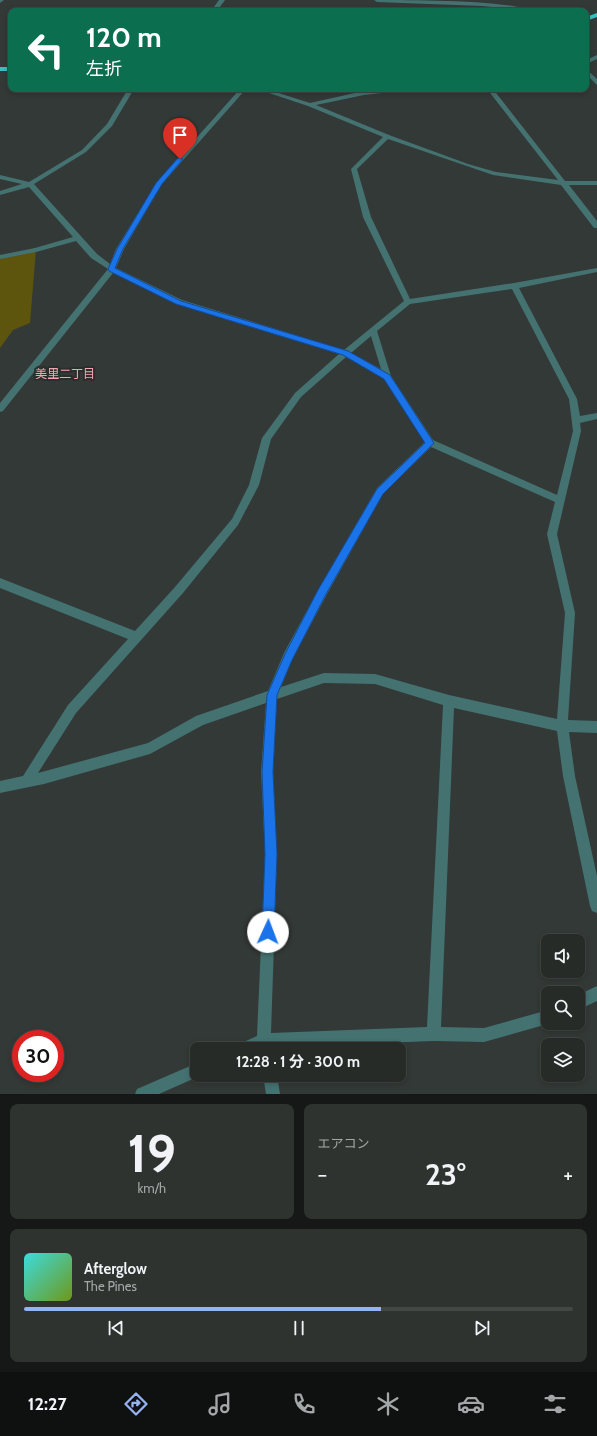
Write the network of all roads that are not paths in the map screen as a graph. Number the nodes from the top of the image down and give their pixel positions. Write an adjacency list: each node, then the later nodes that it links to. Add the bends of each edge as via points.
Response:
1 (377, 0): 2 (street)
2 (439, 1): 3 (street)
3 (512, 8)
4 (589, 74): 5 (street)
5 (597, 83)
6 (129, 92): 16 (street, via 110,125 84,152)
7 (240, 92): 21 (street, via 159,183 120,249)
8 (269, 92): 11 (street)
9 (373, 92): 11 (street)
10 (492, 92): 14 (street)
11 (310, 105): 12 (street)
12 (386, 136): 14 (street, via 496,174); 24 (street, via 354,169 367,217)
13 (0, 177): 16 (street)
14 (564, 182): 15 (street); 18 (street)
15 (597, 183)
16 (30, 184): 17 (street); 19 (street)
17 (0, 193)
18 (597, 226)
19 (78, 238): 20 (street, via 36,250); 21 (street, via 94,256)
20 (0, 256)
21 (112, 269): 26 (street, via 179,302); 28 (street)
22 (597, 270): 23 (street)
23 (514, 286): 24 (street); 30 (street, via 573,399)
24 (408, 302): 25 (street)
25 (373, 330): 26 (street); 27 (street)
26 (345, 353): 27 (street); 34 (street, via 298,395 268,438 254,485 235,522)
27 (387, 377): 31 (street)
28 (0, 409)
29 (597, 416): 30 (street)
30 (576, 420): 32 (street, via 577,431)
31 (430, 443): 32 (street); 35 (street, via 380,491 318,600 288,657)
32 (559, 500): 37 (street, via 552,534 570,613)
33 (0, 583): 34 (street)
34 (137, 638): 39 (street, via 72,709)
35 (272, 695): 36 (street, via 324,678 375,679); 39 (street, via 200,720 150,748); 46 (street, via 268,772 271,854)
36 (449, 700): 37 (street); 45 (street)
37 (562, 726): 38 (street); 41 (street, via 569,776)
38 (597, 727)
39 (26, 782): 40 (street)
40 (0, 787)
41 (597, 906)
42 (597, 993): 43 (street)
43 (585, 999)
44 (541, 1019): 45 (street, via 484,1035)
45 (434, 1034): 47 (street)
46 (265, 1042)
47 (311, 1042)
48 (190, 1073): 50 (street)
49 (271, 1082): 51 (street)
50 (142, 1094)
51 (273, 1094)

